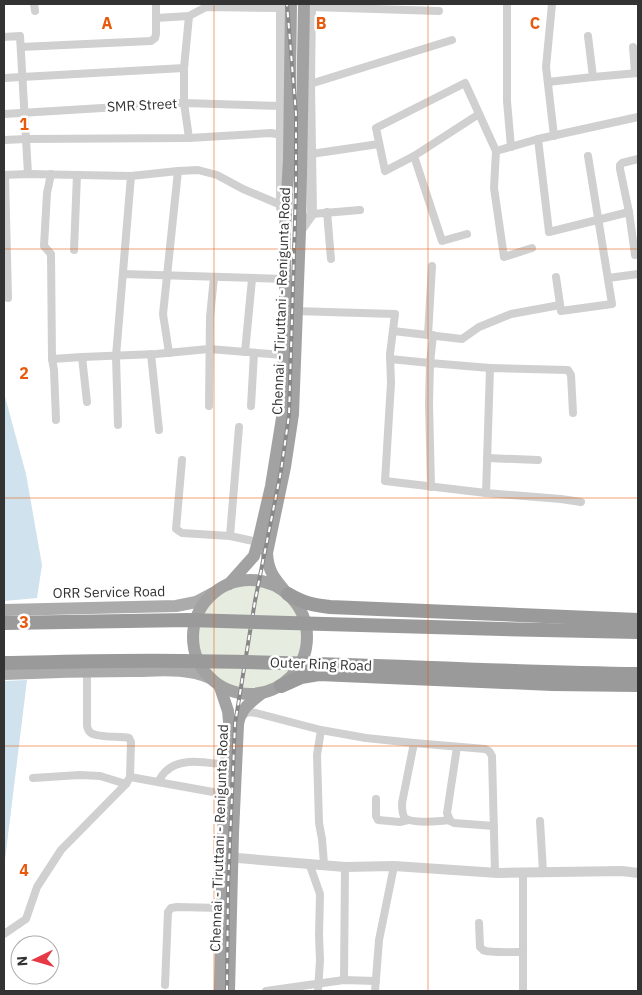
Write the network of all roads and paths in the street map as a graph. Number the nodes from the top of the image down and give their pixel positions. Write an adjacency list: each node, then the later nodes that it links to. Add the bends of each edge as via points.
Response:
1 (156, 4): 8 (street)
2 (507, 4): 34 (street)
3 (552, 4): 19 (street, via 546,67)
4 (286, 6): 7 (street, via 206,7); 22 (street); 52 (highway, Chennai - Tiruttani - Renigunta Road, via 289,159)
5 (307, 7): 6 (street); 20 (street); 53 (highway, Chennai - Tiruttani - Renigunta Road)
6 (439, 11)
7 (189, 16): 8 (street); 14 (street)
8 (156, 18): 12 (street, via 156,34 151,40)
9 (588, 36): 17 (street)
10 (4, 37): 12 (street, via 20,36)
11 (452, 40): 20 (street)
12 (21, 47): 16 (street)
13 (634, 47): 15 (street)
14 (184, 68): 16 (street); 21 (street)
15 (637, 73): 17 (street)
16 (22, 77): 18 (street); 24 (street)
17 (593, 77): 19 (street)
18 (4, 78)
19 (548, 82): 28 (street)
20 (310, 84): 36 (street)
21 (184, 103): 22 (street, SMR Street); 24 (street, SMR Street); 29 (street)
22 (281, 106): 27 (street)
23 (4, 114): 24 (street, SMR Street)
24 (24, 114): 30 (street)
25 (479, 114): 33 (street, via 465,83 376,128); 35 (street); 37 (street)
26 (638, 117): 28 (street)
27 (281, 135): 29 (street); 46 (street)
28 (554, 136): 31 (street)
29 (190, 138): 30 (street)
30 (26, 139): 32 (street); 41 (street)
31 (538, 139): 34 (street); 51 (street, via 549,232)
32 (4, 140)
33 (379, 144): 36 (street); 37 (street, via 385,170)
34 (511, 147): 35 (street)
35 (496, 151): 55 (street, via 494,188 504,257)
36 (310, 154): 50 (street)
37 (414, 156): 54 (street, via 442,241)
38 (588, 156): 51 (street)
39 (638, 159): 49 (street, via 620,165)
40 (178, 171): 45 (street); 46 (street, via 198,170 217,175); 62 (street)
41 (28, 174): 42 (street); 43 (street)
42 (51, 174): 44 (street); 81 (street, via 44,246 51,254)
43 (4, 175): 68 (street)
44 (77, 175): 45 (street); 56 (street)
45 (131, 176): 60 (street)
46 (281, 205): 52 (street)
47 (360, 210): 48 (street)
48 (326, 212): 50 (street); 58 (street)
49 (628, 212): 51 (street); 57 (street)
50 (312, 214): 53 (street)
51 (599, 220): 67 (street)
52 (285, 231): 66 (highway, Chennai - Tiruttani - Renigunta Road)
53 (300, 231): 70 (highway, Chennai - Tiruttani - Renigunta Road)
54 (467, 234)
55 (532, 248)
56 (74, 250)
57 (636, 255)
58 (331, 259)
59 (432, 266): 72 (street)
60 (123, 274): 62 (street); 78 (street)
61 (638, 274): 67 (street)
62 (166, 276): 63 (street); 75 (street, via 163,314)
63 (214, 277): 65 (street); 73 (street)
64 (556, 277): 69 (street)
65 (252, 278): 66 (street); 74 (street)
66 (284, 278): 70 (highway, Chennai - Tiruttani - Renigunta Road)
67 (608, 278): 69 (street, via 612,304 560,311)
68 (8, 298)
69 (560, 305): 72 (street, via 511,314 479,327 462,339)
70 (291, 311): 71 (street, via 395,314); 77 (highway, Chennai - Tiruttani - Renigunta Road); 101 (highway, Chennai - Tiruttani - Renigunta Road, via 292,414 267,553 272,576)
71 (393, 331): 72 (street); 80 (street)
72 (431, 335): 82 (street)
73 (209, 349): 74 (street); 75 (street); 85 (street)
74 (250, 352): 77 (street); 86 (street)
75 (169, 353): 76 (street)
76 (151, 354): 78 (street); 91 (street)
77 (283, 355): 99 (highway, Chennai - Tiruttani - Renigunta Road, via 282,418)
78 (116, 356): 79 (street); 89 (street)
79 (82, 357): 81 (street); 84 (street)
80 (390, 359): 82 (street); 95 (street, via 385,481)
81 (52, 360): 88 (street)
82 (430, 363): 83 (street); 95 (street)
83 (490, 368): 87 (street, via 568,370); 92 (street)
84 (87, 402)
85 (209, 406)
86 (251, 406)
87 (573, 413)
88 (56, 420)
89 (118, 425)
90 (239, 427): 98 (street)
91 (159, 430)
92 (487, 458): 94 (street); 96 (street)
93 (182, 460): 98 (street, via 176,529 182,533)
94 (538, 460)
95 (432, 487): 96 (street)
96 (486, 493): 97 (street)
97 (581, 502)
98 (230, 536): 99 (street)
99 (258, 542): 100 (highway, Chennai - Tiruttani - Renigunta Road, via 254,556)
100 (229, 584): 101 (highway, Chennai - Tiruttani - Renigunta Road, via 264,581); 102 (highway, Chennai - Tiruttani - Renigunta Road)
101 (286, 592): 104 (highway, via 300,601 330,607); 113 (highway, Chennai - Tiruttani - Renigunta Road, via 303,615 308,644 297,672)
102 (213, 593): 103 (main road, ORR Service Road, via 188,604 155,607); 111 (highway, Chennai - Tiruttani - Renigunta Road, via 202,607 193,633 194,651 201,668)
103 (4, 610)
104 (638, 620)
105 (4, 623): 106 (highway, bridge, via 188,620)
106 (638, 632)
107 (4, 663): 110 (highway, Outer Ring Road, bridge, via 181,661)
108 (87, 670): 109 (main road); 111 (main road, via 167,676 190,672); 121 (street, via 88,730 97,736 129,738)
109 (4, 674)
110 (638, 674)
111 (215, 682): 114 (highway, Chennai - Tiruttani - Renigunta Road, via 240,694); 119 (highway, Chennai - Tiruttani - Renigunta Road, via 228,711)
112 (638, 685): 113 (highway, via 319,674 301,677)
113 (281, 686): 114 (highway, Chennai - Tiruttani - Renigunta Road)
114 (261, 694): 115 (highway, Chennai - Tiruttani - Renigunta Road, via 245,706)
115 (238, 719): 116 (street, via 249,712); 129 (highway, Chennai - Tiruttani - Renigunta Road)
116 (321, 730): 117 (street); 131 (street, via 317,755)
117 (414, 743): 118 (street); 125 (street, via 402,803 404,818)
118 (457, 747): 126 (street, via 448,813); 128 (street, via 485,749 492,756)
119 (226, 765): 122 (street, via 196,762 175,765); 123 (highway, Chennai - Tiruttani - Renigunta Road)
120 (33, 778): 121 (street, via 100,776)
121 (128, 781): 122 (street); 140 (street, via 61,850 37,887 26,919)
122 (158, 782): 123 (street)
123 (224, 794): 129 (highway, Chennai - Tiruttani - Renigunta Road)
124 (376, 800): 125 (street, via 378,820)
125 (408, 820): 126 (street)
126 (450, 820): 128 (street)
127 (540, 821): 136 (street)
128 (494, 826): 134 (street)
129 (228, 856): 130 (street); 138 (highway, Chennai - Tiruttani - Renigunta Road); 147 (highway, Chennai - Tiruttani - Renigunta Road)
130 (309, 863): 131 (street); 145 (street, via 320,894)
131 (324, 864): 133 (street)
132 (394, 866): 133 (street); 134 (street); 143 (street, via 379,940)
133 (345, 867): 142 (street)
134 (496, 872): 135 (street)
135 (523, 872): 136 (street); 141 (street)
136 (543, 872): 137 (street)
137 (638, 873)
138 (222, 908): 144 (street, via 177,907 168,912); 146 (highway, Chennai - Tiruttani - Renigunta Road)
139 (479, 923): 141 (street, via 480,947 484,951)
140 (4, 934)
141 (523, 952): 150 (street)
142 (344, 980): 143 (street); 145 (street)
143 (376, 981): 149 (street)
144 (165, 985)
145 (319, 988): 148 (street)
146 (220, 991)
147 (230, 991)
148 (266, 991)
149 (376, 991)
150 (523, 991)

